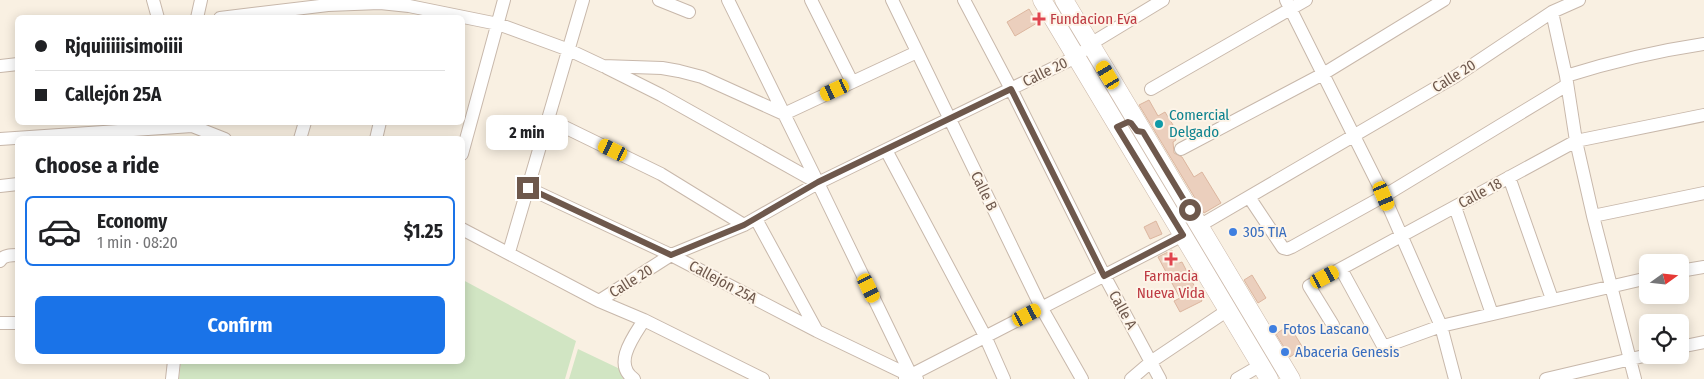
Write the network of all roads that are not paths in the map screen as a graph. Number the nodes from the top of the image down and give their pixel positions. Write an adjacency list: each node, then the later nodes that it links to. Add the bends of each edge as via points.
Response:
1 (153, 0): 23 (street)
2 (201, 0): 24 (street)
3 (259, 0): 22 (street)
4 (504, 0): 29 (street)
5 (583, 0): 32 (street)
6 (659, 0): 20 (street)
7 (728, 0): 43 (street)
8 (811, 0): 40 (street)
9 (892, 0): 33 (street, Calle B)
10 (964, 0): 41 (street, Calle A)
11 (1064, 0): 27 (street)
12 (1162, 0): 30 (street, Calle 20)
13 (1306, 0): 18 (street)
14 (1444, 0): 38 (street)
15 (1043, 1): 27 (street, via 1056,10 1063,22); 34 (street)
16 (1573, 1): 21 (street, Calle 20)
17 (328, 2): 19 (street, via 380,3); 22 (street)
18 (1288, 4): 38 (street); 42 (street)
19 (409, 8): 26 (street)
20 (690, 12)
21 (1552, 12): 39 (street); 52 (street, Calle 20, via 1456,76)
22 (256, 13): 25 (street)
23 (157, 15)
24 (198, 15)
25 (242, 15)
26 (448, 15)
27 (1074, 17): 30 (street)
28 (465, 18): 29 (street)
29 (498, 24): 32 (street); 56 (street)
30 (1094, 43): 34 (street, Calle 20); 49 (street)
31 (1704, 44): 39 (street, via 1597,66)
32 (569, 50): 37 (street); 45 (street)
33 (916, 52): 40 (street); 46 (street, Calle B)
34 (1076, 57): 41 (street, Calle 20); 47 (street)
35 (15, 64): 36 (street)
36 (0, 66)
37 (603, 66): 43 (street, via 662,68 702,77); 60 (street)
38 (1323, 74): 52 (street); 57 (street)
39 (1566, 81): 55 (street); 65 (street)
40 (852, 82): 43 (street)
41 (1011, 89): 46 (street, Calle 20); 82 (street, Calle A)
42 (1151, 89)
43 (784, 114): 60 (street)
44 (1704, 116): 55 (street, Calle 18)
45 (548, 119): 63 (street); 70 (street, via 661,174)
46 (949, 119): 58 (street, Calle 20); 87 (street, Calle B)
47 (1117, 127): 49 (street, via 1128,122); 73 (street)
48 (192, 129): 50 (street); 51 (street)
49 (1143, 132): 71 (street)
50 (58, 136)
51 (215, 136)
52 (1354, 136): 65 (street); 66 (street, Calle 20)
53 (15, 138): 54 (street)
54 (0, 139)
55 (1576, 141): 59 (street, Calle 18); 68 (street)
56 (465, 143)
57 (1181, 149)
58 (886, 150): 60 (street, Calle 20); 96 (street)
59 (1509, 177): 67 (street, Calle 18); 85 (street)
60 (818, 182): 69 (street, Calle 20); 104 (street)
61 (15, 184): 62 (street)
62 (0, 186)
63 (528, 188): 75 (street); 77 (street, Callejón 25A)
64 (1704, 193): 68 (street)
65 (1384, 196): 66 (street, via 1287,249 1279,243); 74 (street)
66 (1249, 197): 71 (street, Calle 20)
67 (1455, 207): 74 (street, Calle 18); 89 (street)
68 (1593, 216): 84 (street)
69 (756, 219): 70 (street, Calle 20); 95 (street)
70 (744, 225): 77 (street, Calle 20)
71 (1199, 226): 113 (street)
72 (465, 230): 75 (street)
73 (1183, 235): 82 (street); 88 (street)
74 (1401, 236): 80 (street, Calle 18); 94 (street)
75 (509, 252): 86 (street)
76 (15, 255): 78 (street)
77 (671, 255): 86 (street, Calle 20); 95 (street, Callejón 25A)
78 (0, 261)
79 (1704, 266): 81 (street)
80 (1341, 269): 93 (street, Calle 18, via 1309,286); 94 (street, via 1382,344 1390,345)
81 (1689, 269)
82 (1104, 276): 87 (street); 101 (street, Calle A)
83 (1639, 280): 84 (street)
84 (1611, 286): 85 (street); 100 (street)
85 (1552, 300): 89 (street)
86 (599, 301): 90 (street)
87 (1042, 308): 96 (street); 109 (street, Calle B)
88 (1228, 310): 101 (street); 103 (street)
89 (1492, 314): 94 (street)
90 (644, 320): 106 (street, via 626,349 624,364); 107 (street)
91 (0, 323): 92 (street)
92 (15, 323)
93 (1333, 325)
94 (1441, 326): 114 (street)
95 (817, 331): 104 (street, Callejón 25A)
96 (985, 336): 104 (street); 108 (street)
97 (1704, 342): 98 (street)
98 (1689, 345)
99 (1639, 357): 100 (street)
100 (1630, 359): 115 (street); 116 (street)
101 (1152, 360): 110 (street); 111 (street, Calle A)
102 (174, 364): 105 (street)
103 (1264, 372): 112 (street)
104 (910, 378)
105 (172, 379)
106 (634, 379)
107 (763, 379)
108 (1004, 379)
109 (1082, 379)
110 (1131, 379)
111 (1160, 379)
112 (1237, 379)
113 (1291, 379)
114 (1455, 379)
115 (1546, 379)
116 (1636, 379)

